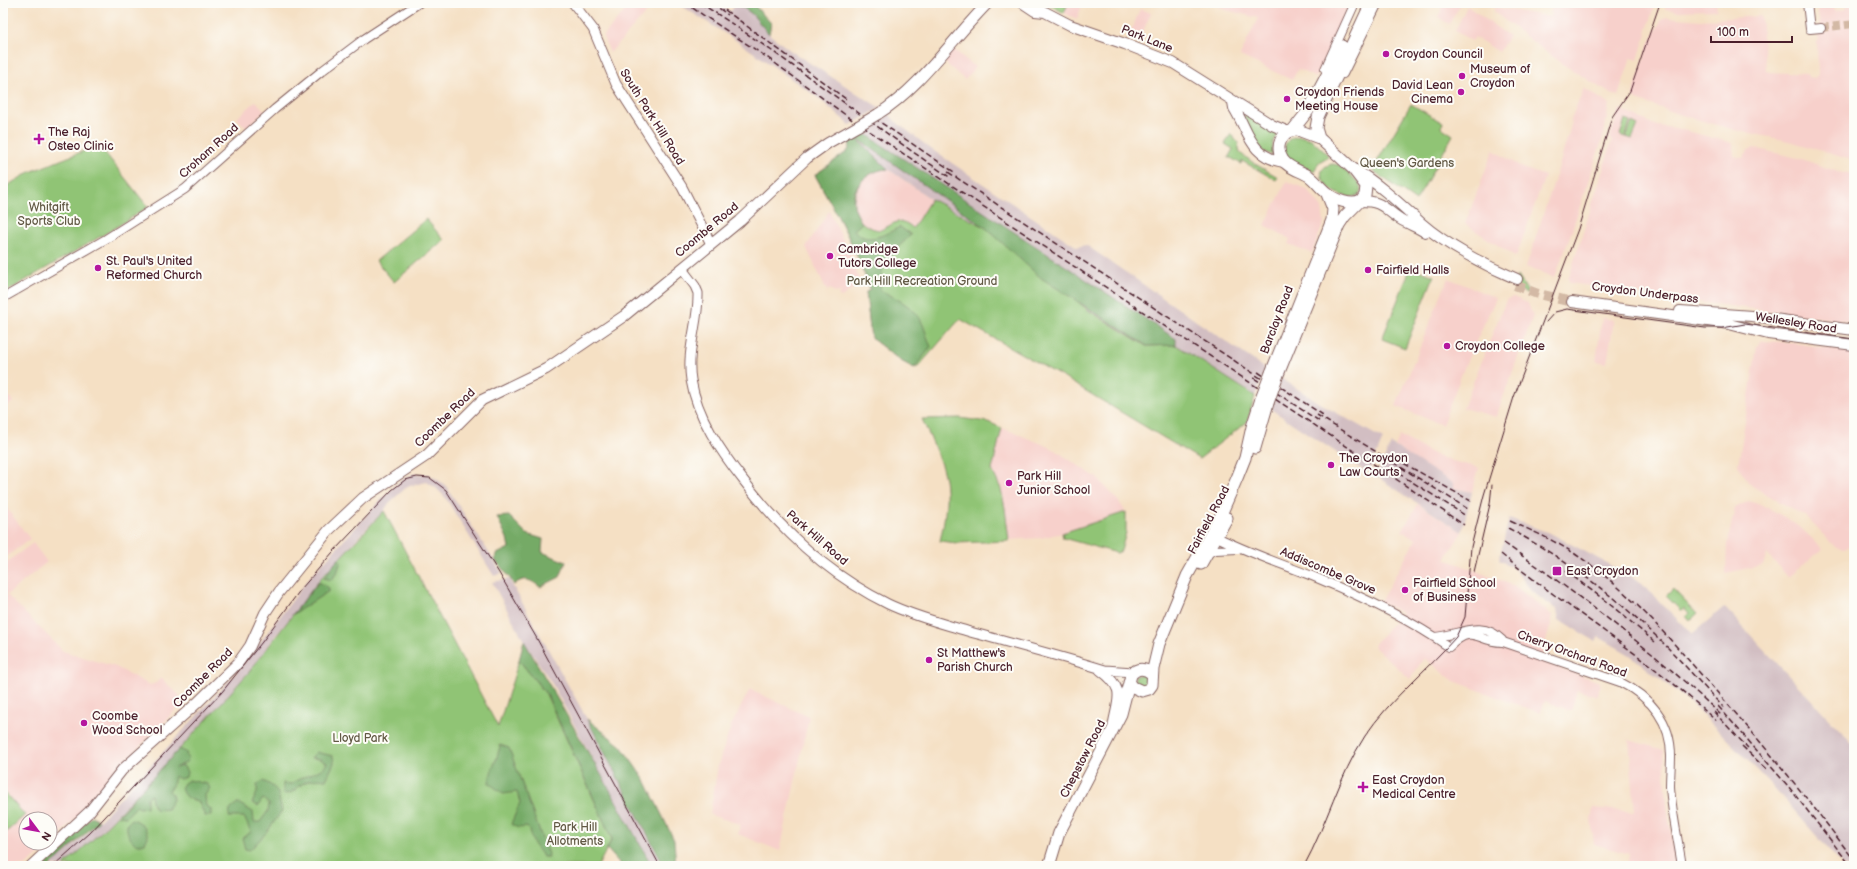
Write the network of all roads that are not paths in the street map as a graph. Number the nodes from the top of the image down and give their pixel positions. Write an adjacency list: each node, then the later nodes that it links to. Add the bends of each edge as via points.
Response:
1 (419, 3): 24 (street, Croham Road, via 323,70 185,189 106,239)
2 (573, 3): 22 (main road, South Park Hill Road, via 593,29 616,84 682,187)
3 (992, 3): 11 (main road, Coombe Road)
4 (1014, 3): 10 (main road, Park Lane)
5 (1355, 3): 13 (street, via 1331,53)
6 (1363, 3): 13 (highway)
7 (1371, 3): 14 (highway)
8 (1378, 3): 14 (street, via 1349,63)
9 (1807, 3): 12 (street, via 1810,29)
10 (1029, 4): 15 (main road, Park Lane, via 1070,25 1173,63)
11 (985, 5): 22 (main road, Coombe Road, bridge, via 910,88 878,114 807,158 770,194)
12 (1821, 28)
13 (1322, 85): 16 (highway, via 1304,116)
14 (1329, 95): 17 (highway, via 1317,121)
15 (1233, 102): 16 (main road, Park Lane, via 1239,103 1272,125); 18 (main road, via 1254,147 1267,157)
16 (1290, 131): 17 (highway, via 1306,132); 18 (highway, via 1278,145)
17 (1319, 138): 19 (highway)
18 (1284, 162): 20 (highway, via 1312,178)
19 (1353, 169): 21 (highway, via 1366,186 1365,195); 21 (main road, via 1370,178 1422,223 1464,252 1516,282 1471,263 1412,223 1400,219 1380,203)
20 (1327, 194): 21 (highway, via 1346,201); 29 (highway, Barclay Road, via 1333,209 1332,220)
21 (1360, 202): 29 (highway, Barclay Road, via 1339,225)
22 (711, 244): 23 (main road, Coombe Road)
23 (682, 269): 38 (main road, Park Hill Road, via 698,293 689,370 696,401 735,469 758,499 790,532 834,570 893,606 943,624); 45 (main road, Coombe Road, via 639,304 568,355 534,376 482,400 426,456 370,492 352,507 329,530 279,592 238,663 122,770 89,812)
24 (3, 298)
25 (1573, 299): 26 (main road, Croydon Underpass)
26 (1713, 318): 27 (main road, Wellesley Road, via 1752,316); 28 (main road, Wellesley Road, via 1768,334)
27 (1854, 330)
28 (1854, 345)
29 (1274, 375): 30 (highway, Barclay Road, bridge)
30 (1248, 458): 31 (highway, Fairfield Road, via 1228,498)
31 (1214, 536): 32 (street, Addiscombe Grove); 33 (highway, Fairfield Road); 34 (highway, Fairfield Road, via 1187,576)
32 (1241, 549): 33 (street); 36 (street, Addiscombe Grove, via 1379,606)
33 (1208, 553): 34 (highway, Fairfield Road)
34 (1182, 591): 37 (highway, Fairfield Road)
35 (1460, 635): 36 (street); 36 (street, Addiscombe Grove, via 1449,647); 48 (street, Cherry Orchard Road, via 1472,634 1504,642 1620,682 1648,699 1668,732 1672,799)
36 (1434, 636)
37 (1159, 644): 39 (highway, Fairfield Road); 40 (highway, Fairfield Road)
38 (1095, 667): 40 (main road, Park Hill Road); 43 (main road, via 1114,682 1118,689)
39 (1152, 674): 40 (highway, via 1146,670); 41 (highway, via 1151,688)
40 (1133, 675): 41 (highway, via 1133,688); 42 (highway, Chepstow Road)
41 (1142, 691): 42 (highway, Chepstow Road)
42 (1121, 714): 43 (highway, Chepstow Road)
43 (1112, 731): 44 (highway, Chepstow Road)
44 (1069, 815): 46 (highway, Chepstow Road, via 1059,833); 47 (highway, Chepstow Road)
45 (31, 866)
46 (1048, 866)
47 (1053, 866)
48 (1682, 866)

